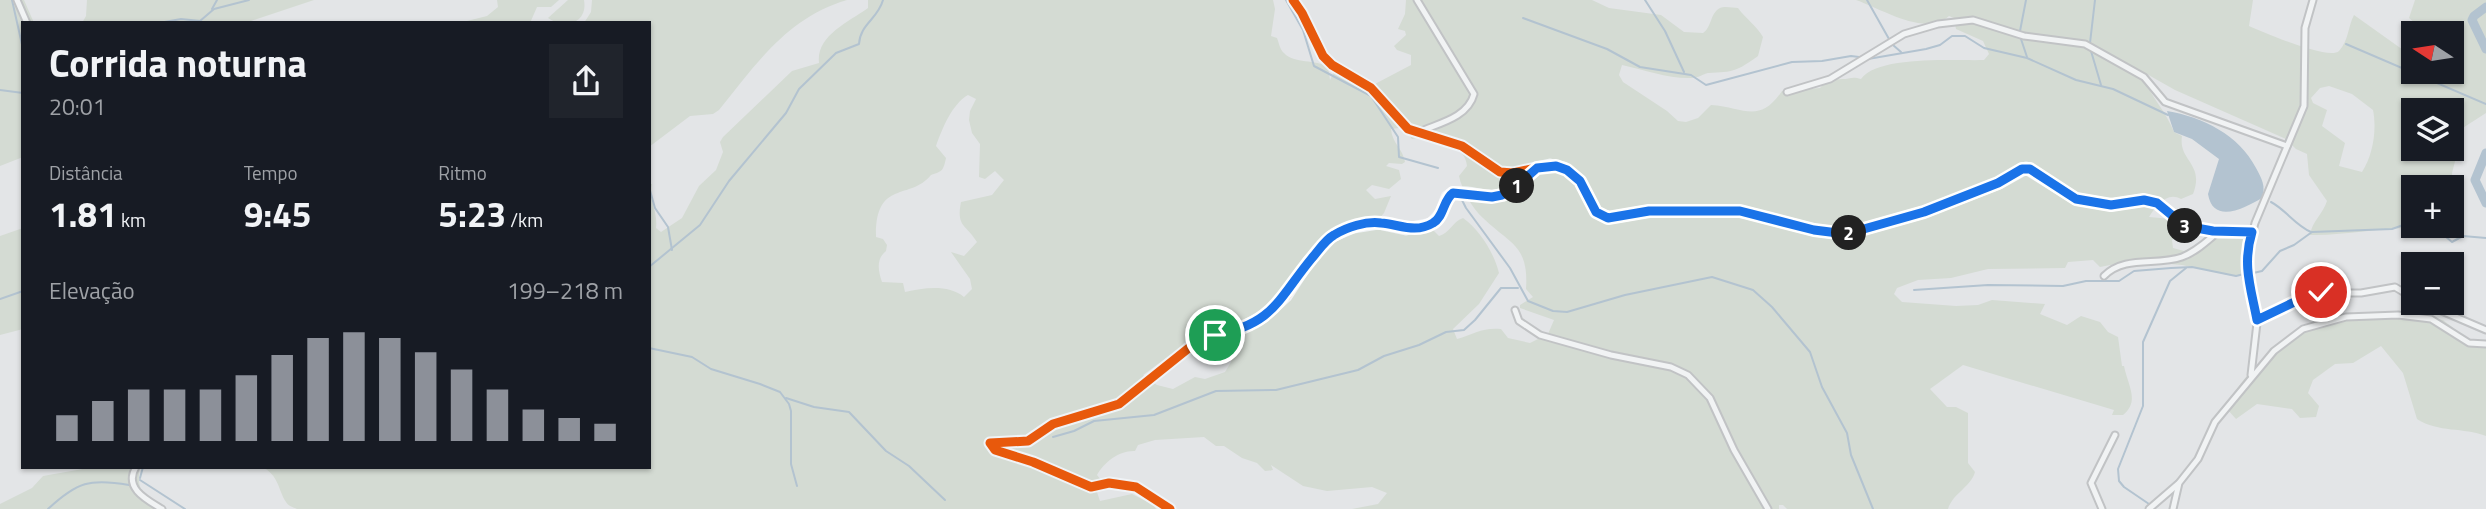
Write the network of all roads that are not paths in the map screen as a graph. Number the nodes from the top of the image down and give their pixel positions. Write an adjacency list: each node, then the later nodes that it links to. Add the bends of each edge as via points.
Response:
1 (17, 0): 5 (street)
2 (1293, 0): 7 (street, via 1323,56 1371,88 1397,119)
3 (1417, 0): 7 (street, via 1474,94 1464,111)
4 (2313, 0): 8 (street, via 2305,27 2304,106)
5 (26, 21)
6 (1787, 92): 8 (street, via 1830,79 1904,34 1973,20 2024,36 2089,45 2144,77 2165,102)
7 (1420, 134): 9 (street, via 1462,146 1500,172)
8 (2287, 146): 11 (street)
9 (1537, 168): 10 (street, via 1567,170 1580,181 1596,212 1608,218 1649,211 1740,211 1838,234 1924,212 2026,168 2076,199 2111,205 2144,200 2157,203 2185,226); 25 (street, via 1502,195 1453,193 1431,224 1406,229 1378,222 1343,230 1321,246 1286,296 1256,322 1200,339 1119,404 1053,424 1028,441 990,443 995,450 1091,487 1136,487)
10 (2218, 232): 11 (street); 12 (street, via 2184,256 2126,263)
11 (2252, 232): 16 (street, via 2246,275)
12 (2104, 276)
13 (2401, 291): 16 (street, via 2395,287 2316,293)
14 (1514, 310): 26 (street, via 1519,321 1540,335 1688,375 1710,398)
15 (2451, 315): 17 (street)
16 (2257, 320): 19 (street)
17 (2486, 330)
18 (2486, 344): 19 (street, via 2469,343 2424,318 2346,317 2293,335)
19 (2250, 377): 22 (street, via 2214,422 2198,459)
20 (2115, 435): 27 (street, via 2091,483)
21 (135, 469): 24 (street, via 135,488)
22 (2179, 483): 23 (street); 28 (street)
23 (2150, 508)
24 (162, 509)
25 (1170, 509)
26 (1768, 509)
27 (2102, 509)
28 (2173, 509)

